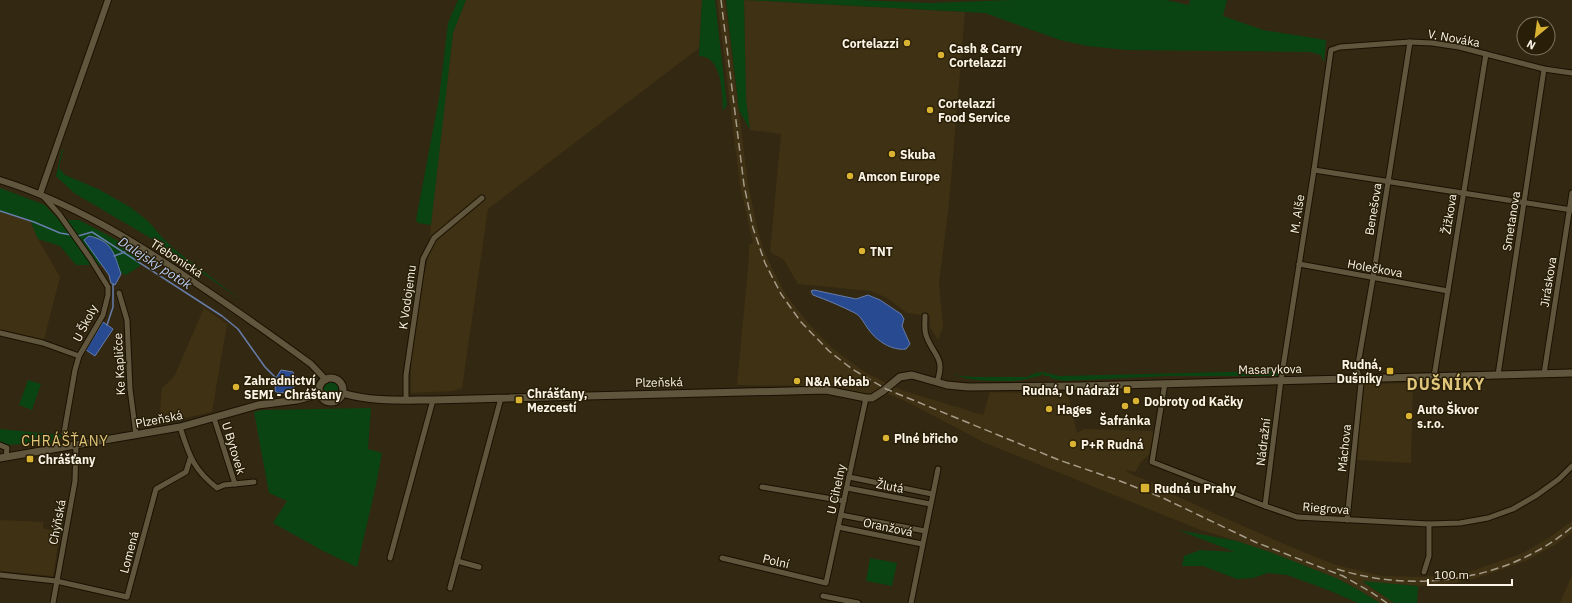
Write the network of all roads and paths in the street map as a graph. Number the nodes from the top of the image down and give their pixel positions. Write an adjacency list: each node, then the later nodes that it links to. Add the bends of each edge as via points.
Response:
1 (108, 0): 11 (street)
2 (1410, 42): 3 (street, V. Nováka); 4 (street, V. Nováka, via 1459,47); 9 (street, Benešova)
3 (1330, 50): 7 (street, M. Alše)
4 (1486, 54): 5 (street, V. Nováka); 12 (street, Žižkova)
5 (1544, 69): 6 (street, V. Nováka); 14 (street, Smetanova)
6 (1572, 73)
7 (1314, 170): 9 (street); 16 (street, M. Alše)
8 (0, 180): 11 (street, Třebonická)
9 (1388, 181): 12 (street); 17 (street, Benešova)
10 (1572, 193): 15 (street, Jiráskova)
11 (40, 194): 22 (street, U Školy, via 59,214 108,286 103,315); 28 (street, Třebonická, via 98,222 157,256 311,364)
12 (1463, 194): 14 (street); 18 (street, Žižkova)
13 (482, 198): 36 (street, K Vodojemu, via 434,238 423,259 406,375)
14 (1524, 203): 15 (street); 25 (street, Smetanova)
15 (1571, 210): 24 (street, Jiráskova)
16 (1299, 264): 17 (street, Holečkova); 29 (street, M. Alše)
17 (1373, 278): 18 (street, Holečkova); 27 (street, Benešova, via 1357,370)
18 (1448, 291): 26 (street, Žižkova)
19 (119, 293): 41 (street, Ke Kapličce, via 127,320 130,389)
20 (926, 316): 30 (street, via 926,334 939,360 940,373)
21 (0, 333): 22 (street, via 43,343)
22 (79, 356): 40 (street, U Školy)
23 (1572, 373): 24 (main road, Masarykova)
24 (1544, 374): 25 (main road, Masarykova)
25 (1498, 375): 26 (main road, Masarykova)
26 (1434, 376): 27 (main road, Masarykova)
27 (1360, 378): 29 (main road, Masarykova); 58 (street, Máchova)
28 (326, 380): 32 (main road, via 337,380 342,386); 33 (main road, via 320,386)
29 (1281, 380): 31 (main road, Masarykova); 56 (street, Nádražní)
30 (937, 382): 31 (main road, Masarykova, via 968,387); 35 (main road, via 912,375 900,377 877,395)
31 (1165, 383): 56 (street, Riegrova, via 1152,462)
32 (342, 393): 33 (main road, via 338,400 331,402 324,400); 36 (main road, Plzeňská, via 365,398)
33 (320, 394): 38 (main road, Plzeňská, via 258,405)
34 (501, 398): 35 (main road, Plzeňská, via 826,390); 37 (main road, Plzeňská); 65 (street)
35 (866, 398): 48 (street, U Cihelny)
36 (406, 400): 37 (main road, Plzeňská)
37 (433, 400): 63 (street)
38 (214, 418): 39 (main road, Plzeňská); 50 (street, U Bytovek)
39 (180, 427): 41 (main road, Plzeňská); 45 (street)
40 (64, 433)
41 (136, 435): 43 (main road, Plzeňská)
42 (0, 445): 44 (street, via 7,448)
43 (76, 445): 44 (main road, Plzeňská); 69 (street, Chýňská, via 75,481)
44 (3, 457)
45 (190, 459): 50 (street, via 217,488); 69 (street, Lomená, via 186,472 156,489 127,597)
46 (1572, 466): 59 (street, Riegrova, via 1559,479 1513,509 1488,518 1460,523)
47 (938, 469): 53 (street)
48 (849, 477): 52 (street, U Cihelny); 53 (street, Žlutá)
49 (254, 482): 50 (street)
50 (235, 484)
51 (762, 487): 54 (street)
52 (847, 488): 54 (street, U Cihelny); 55 (street, Žlutá)
53 (932, 494): 55 (street)
54 (844, 501): 57 (street, U Cihelny)
55 (930, 504): 61 (street)
56 (1265, 506): 58 (street, Riegrova, via 1297,517)
57 (841, 515): 60 (street, U Cihelny); 61 (street)
58 (1347, 520): 59 (street, Riegrova)
59 (1429, 524): 67 (street, via 1429,556)
60 (838, 527): 62 (street, Oranžová); 70 (street, U Cihelny)
61 (925, 531): 62 (street)
62 (922, 544): 75 (street, Oranžová)
63 (390, 558)
64 (722, 558): 70 (street, Polní)
65 (457, 561): 66 (street); 71 (street)
66 (479, 567)
67 (1424, 572)
68 (0, 575): 69 (street)
69 (56, 581): 73 (street, Chýňská)
70 (826, 583)
71 (450, 588)
72 (823, 596): 74 (street)
73 (53, 603)
74 (858, 603)
75 (911, 603)

